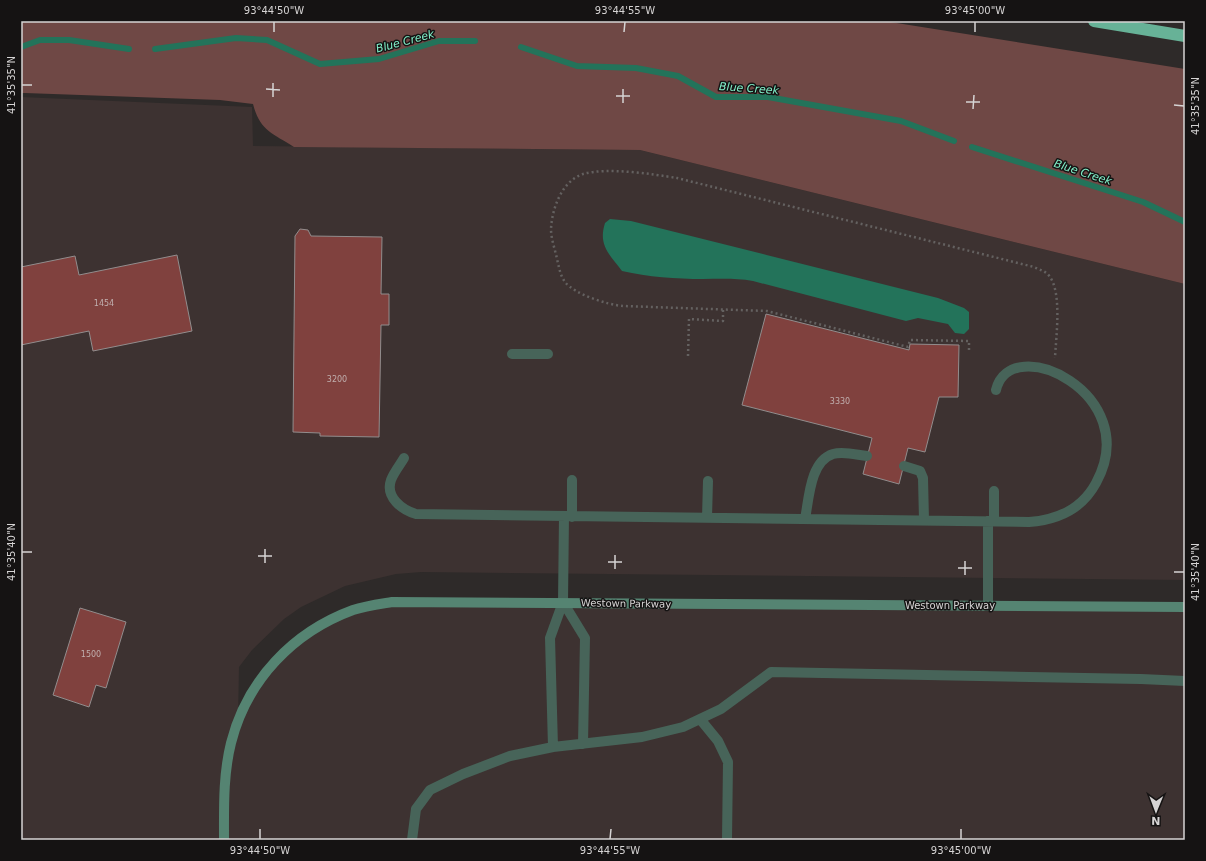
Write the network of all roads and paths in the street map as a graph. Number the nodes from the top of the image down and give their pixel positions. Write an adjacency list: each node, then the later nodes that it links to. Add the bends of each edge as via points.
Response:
1 (1094, 21): 2 (highway)
2 (1185, 36)
3 (723, 309): 4 (path, via 767,311 908,347 910,340 969,341); 7 (path, via 723,321 689,319); 8 (path, via 614,305 571,287 561,276 551,229 559,197 564,188 582,174 594,172 671,177 1044,271 1056,290)
4 (969, 350)
5 (512, 354): 6 (lane)
6 (548, 354)
7 (688, 356)
8 (1055, 373): 9 (lane, via 1034,368 1016,368 1005,372); 20 (lane, via 1076,383 1096,405 1106,433 1107,448 1100,476 1093,490 1083,501 1058,517 1029,522)
9 (996, 390)
10 (867, 456): 18 (lane, via 834,454 823,459 816,470)
11 (404, 458): 16 (lane, via 390,481 395,500 406,511 416,514)
12 (904, 466): 19 (lane, via 920,471 923,478)
13 (572, 480): 16 (lane)
14 (708, 481): 17 (lane)
15 (994, 491): 20 (lane)
16 (568, 516): 17 (lane); 21 (lane)
17 (707, 518): 18 (lane)
18 (805, 519): 19 (lane)
19 (924, 520): 20 (lane)
20 (991, 521): 22 (lane)
21 (563, 602): 22 (street, Westown Parkway); 26 (lane, via 585,638); 27 (lane, via 550,638); 28 (street, Westown Parkway, via 392,602 355,610 320,625 289,647 263,675 243,707 231,743 225,787)
22 (988, 606): 23 (street, Westown Parkway)
23 (1185, 607)
24 (1185, 681): 25 (lane, via 771,672 721,709)
25 (700, 719): 26 (lane, via 683,727 642,738); 30 (lane, via 718,742 728,762)
26 (584, 744): 27 (lane)
27 (553, 747): 29 (lane, via 510,756 430,790 416,809)
28 (224, 840)
29 (412, 840)
30 (727, 840)

